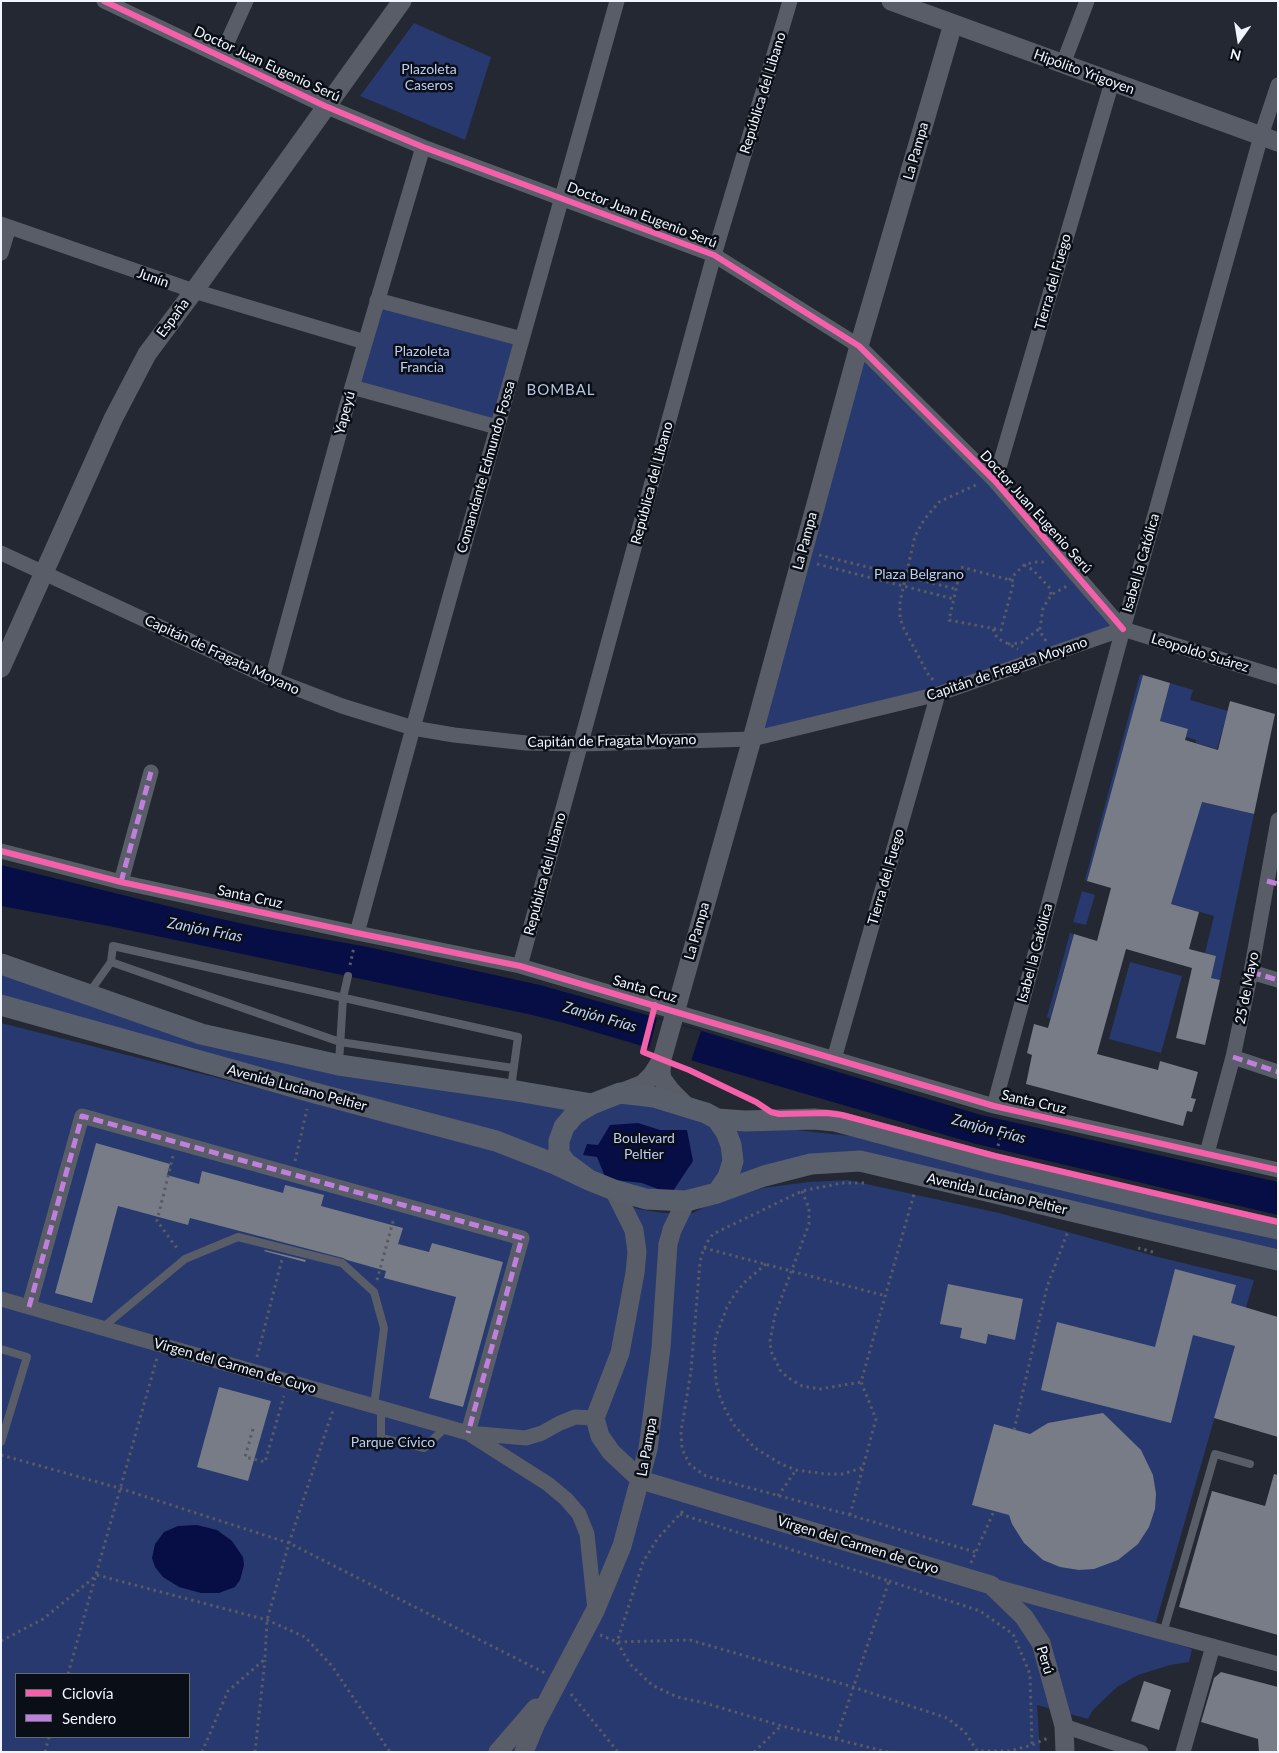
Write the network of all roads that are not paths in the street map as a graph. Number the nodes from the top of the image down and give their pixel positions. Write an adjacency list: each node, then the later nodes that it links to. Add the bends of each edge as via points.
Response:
1 (104, 1): 9 (street, Doctor Juan Eugenio Serú)
2 (246, 1): 9 (street)
3 (402, 1): 13 (street, España)
4 (617, 1): 16 (street, Comandante Edmundo Fossa)
5 (790, 1): 19 (street, República del Libano)
6 (891, 1): 8 (street, Hipólito Yrigoyen)
7 (1087, 1): 10 (street)
8 (953, 24): 10 (street, Hipólito Yrigoyen); 24 (street, La Pampa)
9 (221, 56): 13 (street, Doctor Juan Eugenio Serú)
10 (1063, 64): 11 (street, Hipólito Yrigoyen)
11 (1112, 82): 14 (street, Hipólito Yrigoyen); 27 (street, Tierra del Fuego)
12 (1278, 85): 14 (street, Isabel la Católica)
13 (325, 106): 15 (street, Doctor Juan Eugenio Serú); 20 (street, España)
14 (1269, 139): 30 (street, Isabel la Católica)
15 (423, 147): 16 (street, Doctor Juan Eugenio Serú); 21 (street, Yapeyú)
16 (562, 198): 19 (street, Doctor Juan Eugenio Serú); 22 (street, Comandante Edmundo Fossa)
17 (5, 225): 18 (street); 20 (street, Junín)
18 (1, 253)
19 (714, 255): 24 (street, Doctor Juan Eugenio Serú); 37 (street, República del Libano)
20 (194, 291): 23 (street, Junín); 29 (street, España, via 136,373)
21 (378, 300): 22 (street); 23 (street, Yapeyú)
22 (522, 339): 26 (street, Comandante Edmundo Fossa)
23 (365, 342): 25 (street, Yapeyú)
24 (859, 346): 27 (street, Doctor Juan Eugenio Serú); 36 (street, La Pampa)
25 (352, 388): 26 (street); 33 (street, Yapeyú)
26 (497, 427): 35 (street, Comandante Edmundo Fossa)
27 (990, 481): 30 (street, Doctor Juan Eugenio Serú)
28 (1, 553): 29 (street, Capitán de Fragata Moyano)
29 (45, 573): 31 (street, España); 33 (street, Capitán de Fragata Moyano)
30 (1123, 629): 32 (street, Leopoldo Suárez); 34 (street, Capitán de Fragata Moyano); 64 (street, Isabel la Católica)
31 (2, 667)
32 (1278, 677)
33 (272, 680): 35 (street, Capitán de Fragata Moyano)
34 (937, 689): 36 (street, Capitán de Fragata Moyano); 57 (street, Tierra del Fuego)
35 (413, 728): 37 (street, Capitán de Fragata Moyano, via 526,743); 43 (street, Comandante Edmundo Fossa)
36 (752, 739): 37 (street, Capitán de Fragata Moyano); 53 (street, La Pampa)
37 (581, 744): 46 (street, República del Libano)
38 (151, 772): 41 (street)
39 (1278, 820): 42 (street, 25 de Mayo)
40 (1, 851): 41 (street, Santa Cruz)
41 (121, 882): 43 (street, Santa Cruz)
42 (1272, 882): 47 (street, 25 de Mayo)
43 (355, 939): 46 (street, Santa Cruz)
44 (111, 962): 50 (lane); 51 (lane, via 113,946); 54 (lane)
45 (1, 964): 50 (main road, Avenida Luciano Peltier)
46 (520, 966): 53 (street, Santa Cruz)
47 (1251, 972): 49 (street); 56 (street, 25 de Mayo)
48 (348, 976): 51 (lane)
49 (1278, 980)
50 (88, 995): 58 (main road, Avenida Luciano Peltier, via 201,1034)
51 (343, 998): 54 (lane); 59 (lane, via 518,1037)
52 (1, 1005): 69 (main road, Avenida Luciano Peltier, via 496,1141)
53 (673, 1016): 55 (street, La Pampa); 57 (street, Santa Cruz)
54 (340, 1042): 58 (lane); 59 (lane)
55 (662, 1056): 62 (street, La Pampa, via 643,1084); 65 (street, La Pampa, via 662,1079)
56 (1233, 1057): 60 (street); 67 (street, 25 de Mayo)
57 (834, 1059): 64 (street, Santa Cruz)
58 (339, 1065): 61 (main road, Avenida Luciano Peltier)
59 (513, 1068): 61 (lane)
60 (1278, 1072)
61 (511, 1090): 63 (main road, Avenida Luciano Peltier)
62 (620, 1093): 63 (main road); 65 (main road, via 654,1097)
63 (592, 1104): 69 (main road, via 575,1114 564,1127 559,1141 559,1154 566,1163)
64 (994, 1106): 67 (street, Santa Cruz)
65 (687, 1107): 66 (main road)
66 (717, 1119): 71 (main road, via 728,1138 733,1161 728,1177); 73 (main road, Avenida Luciano Peltier, via 835,1120 1002,1166)
67 (1207, 1153): 68 (street, Santa Cruz)
68 (1278, 1170)
69 (590, 1180): 70 (main road)
70 (614, 1190): 72 (main road, via 646,1199); 80 (street, via 634,1230 635,1273 620,1353)
71 (717, 1193): 72 (main road); 74 (main road, Avenida Luciano Peltier, via 810,1164 860,1161)
72 (686, 1201): 85 (street, La Pampa, via 668,1244 661,1348)
73 (1278, 1229)
74 (1278, 1260)
75 (1, 1299): 76 (street, Virgen del Carmen de Cuyo)
76 (29, 1307): 77 (street, Virgen del Carmen de Cuyo); 82 (street, via 82,1116 522,1238)
77 (102, 1328): 79 (street, Virgen del Carmen de Cuyo); 79 (lane, via 185,1259 238,1237 342,1263 374,1292 384,1328)
78 (1, 1350): 83 (lane, via 27,1357)
79 (377, 1407): 81 (street, Virgen del Carmen de Cuyo); 81 (lane, via 381,1438 424,1448)
80 (595, 1418): 82 (street, Virgen del Carmen de Cuyo, via 576,1417 526,1438); 85 (street, Virgen del Carmen de Cuyo, via 600,1436)
81 (446, 1426): 82 (street, Virgen del Carmen de Cuyo)
82 (468, 1433): 87 (street, Virgen del Carmen de Cuyo, via 548,1484 579,1514 587,1534)
83 (1, 1442)
84 (1250, 1464): 88 (lane, via 1215,1454)
85 (641, 1480): 86 (street, Virgen del Carmen de Cuyo); 87 (street, La Pampa, via 622,1546)
86 (991, 1585): 88 (street, Virgen del Carmen de Cuyo); 92 (street, Perú, via 1024,1616 1041,1643)
87 (596, 1611): 91 (street, La Pampa)
88 (1163, 1633): 89 (street, Virgen del Carmen de Cuyo)
89 (1213, 1646): 90 (street, Virgen del Carmen de Cuyo); 97 (street)
90 (1278, 1664)
91 (559, 1680): 93 (street, La Pampa); 94 (street, La Pampa)
92 (1064, 1729): 95 (street, Perú); 96 (street)
93 (498, 1752)
94 (524, 1752)
95 (1065, 1752)
96 (1141, 1752)
97 (1183, 1752)

